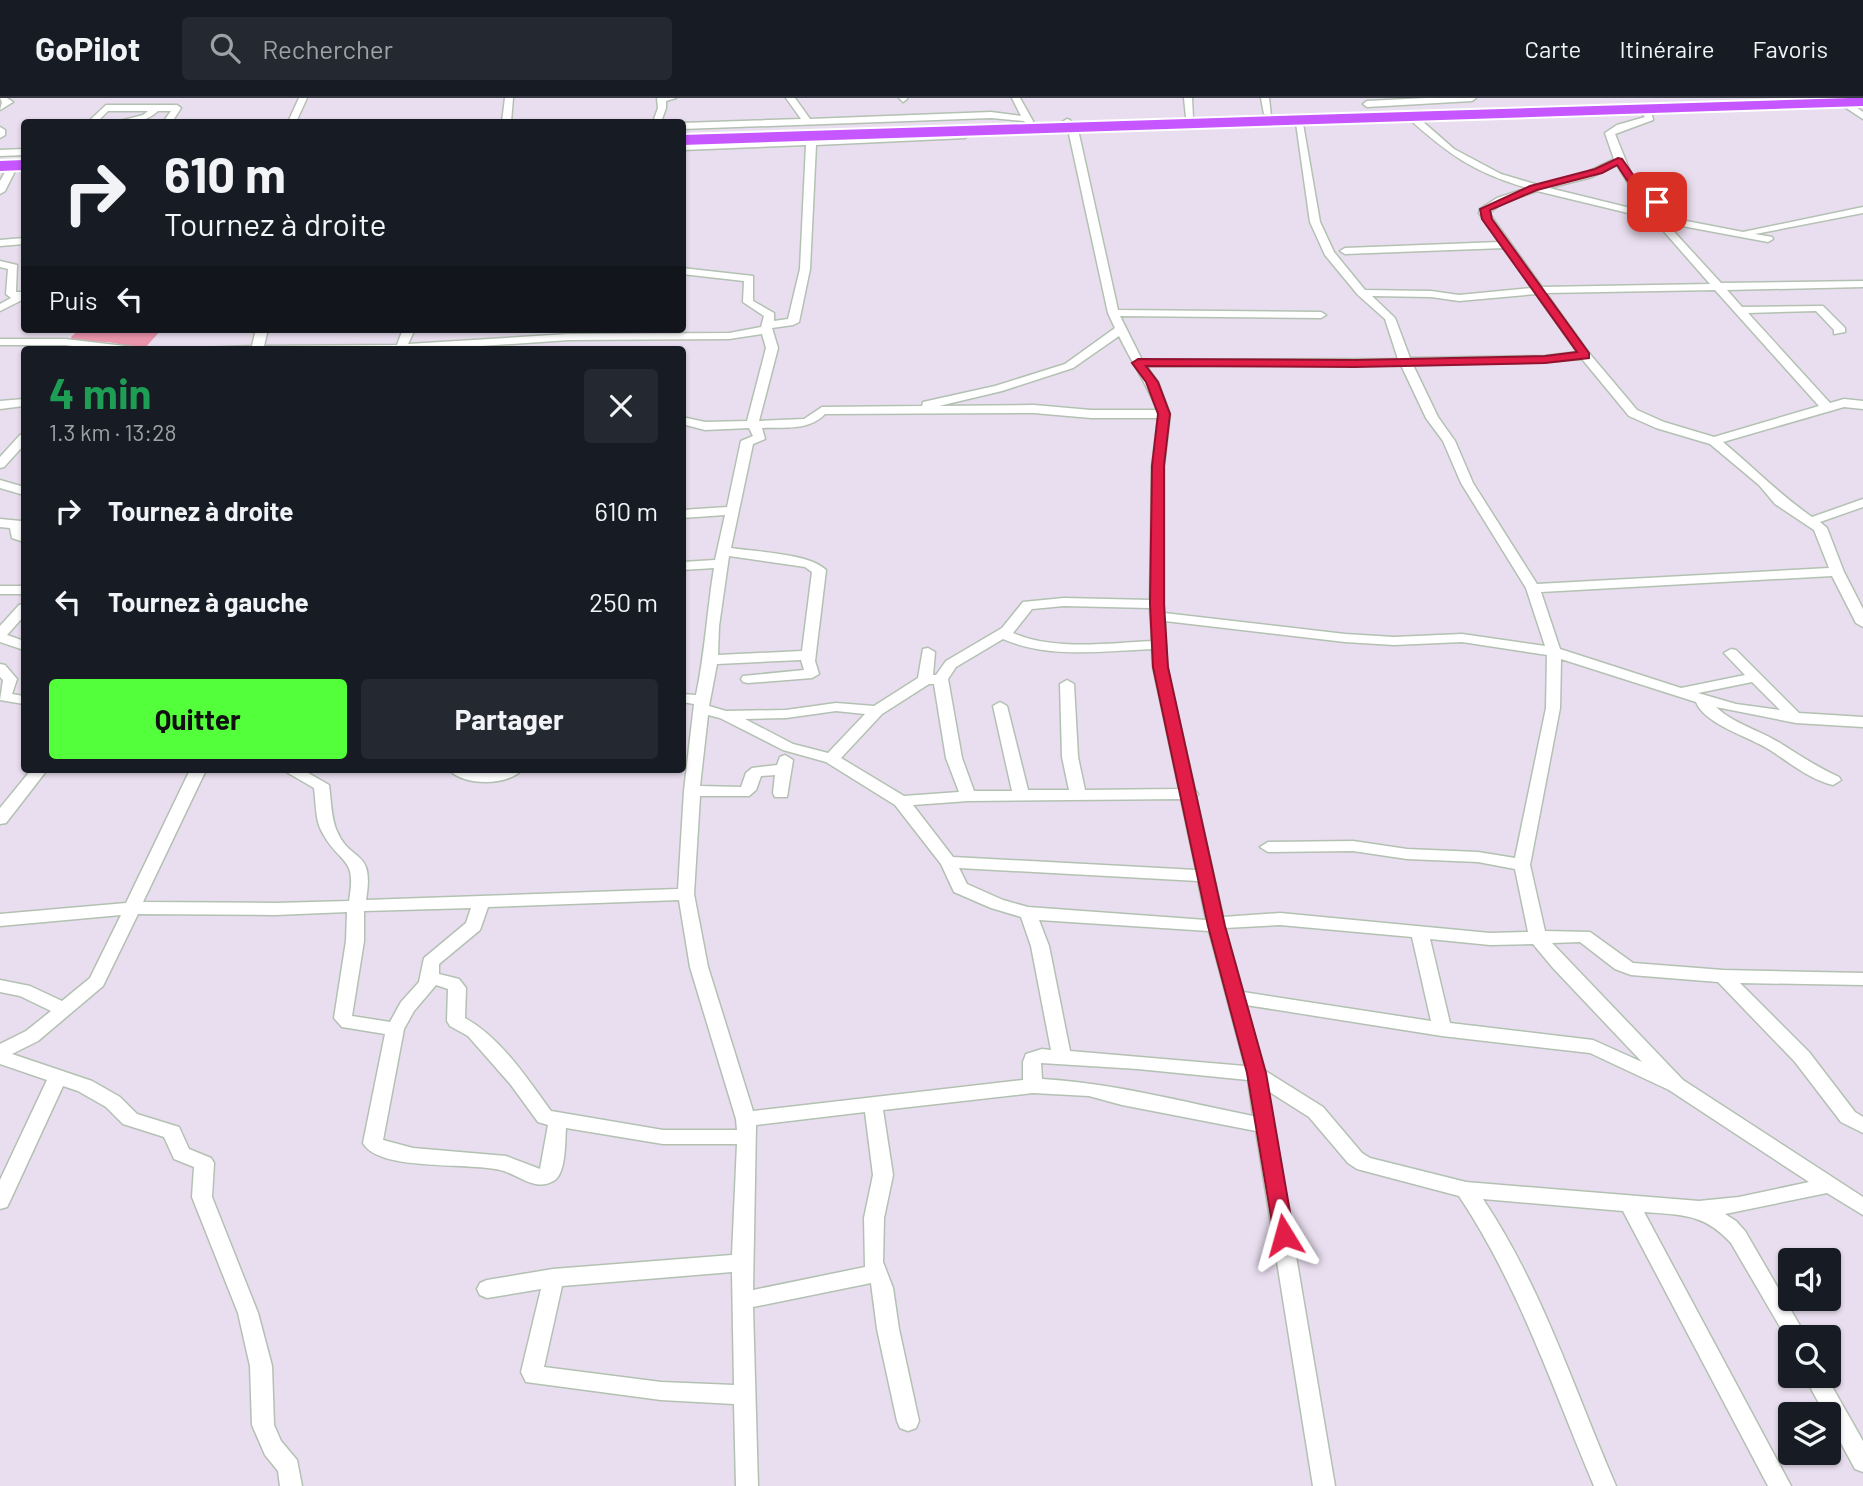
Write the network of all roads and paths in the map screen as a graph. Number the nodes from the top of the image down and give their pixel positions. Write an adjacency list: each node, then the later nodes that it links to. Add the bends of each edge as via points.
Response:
1 (0, 98): 15 (street, via 9,102)
2 (111, 98): 17 (street)
3 (303, 98): 27 (street)
4 (509, 98): 28 (street)
5 (672, 98): 29 (street, via 661,99)
6 (790, 98): 31 (street)
7 (1016, 98): 30 (street)
8 (1188, 98): 22 (street)
9 (1265, 98): 19 (street)
10 (1472, 98): 14 (street)
11 (1808, 98): 14 (highway)
12 (1843, 102): 13 (highway); 18 (highway); 21 (street)
13 (1863, 102)
14 (1368, 104): 19 (highway)
15 (0, 107)
16 (156, 107): 17 (street); 25 (street); 26 (street, via 177,108)
17 (106, 108): 24 (street)
18 (1642, 108): 20 (highway); 42 (street, via 1650,118 1611,133)
19 (1268, 114): 22 (highway)
20 (1410, 115): 23 (highway); 44 (street, via 1463,159)
21 (1863, 116)
22 (1190, 117): 33 (highway)
23 (1298, 118): 33 (highway); 61 (street, via 1315,222 1329,253)
24 (95, 119)
25 (150, 119)
26 (170, 119)
27 (293, 119)
28 (507, 119)
29 (658, 119)
30 (1028, 121): 31 (street, via 991,115); 33 (highway); 35 (highway)
31 (808, 122): 32 (street)
32 (686, 126)
33 (1070, 126): 37 (highway); 38 (street); 67 (street)
34 (0, 130): 36 (street)
35 (686, 134)
36 (0, 135)
37 (686, 140)
38 (810, 142): 39 (street); 69 (street, via 805,269 793,322)
39 (686, 147)
40 (21, 152): 41 (street)
41 (0, 153)
42 (1618, 161): 44 (street, via 1599,171); 48 (street, via 1637,188)
43 (12, 167): 45 (street)
44 (1534, 188): 47 (street); 53 (street, via 1485,209 1487,219)
45 (0, 191)
46 (1863, 210): 49 (street)
47 (1655, 216): 48 (street); 59 (street)
48 (1672, 220): 49 (street)
49 (1735, 234): 50 (street)
50 (1768, 239)
51 (21, 241): 52 (street)
52 (0, 243)
53 (1507, 245): 54 (street); 60 (street)
54 (1345, 251)
55 (0, 264): 62 (street, via 13,267 11,294)
56 (686, 271): 69 (street, via 746,276 748,302 769,315)
57 (1863, 284): 58 (street)
58 (1795, 285): 59 (street); 65 (street)
59 (1719, 287): 60 (street); 66 (street)
60 (1539, 290): 61 (street, via 1459,298); 77 (street)
61 (1362, 293): 78 (street, via 1390,318)
62 (21, 296)
63 (21, 297): 64 (street)
64 (0, 308)
65 (1819, 308): 66 (street); 71 (street, via 1841,330)
66 (1740, 310): 83 (street)
67 (1113, 313): 68 (street); 70 (street)
68 (1321, 315)
69 (767, 327): 76 (street, via 729,337 569,337); 87 (street, via 772,348)
70 (1121, 329): 79 (street); 84 (street, via 1069,366)
71 (1838, 332)
72 (73, 333): 74 (street)
73 (0, 342): 74 (street)
74 (65, 342): 75 (street)
75 (98, 346)
76 (443, 346)
77 (1585, 355): 78 (street); 89 (street, via 1633,413)
78 (1405, 361): 79 (street); 102 (street, via 1467,483)
79 (1138, 363): 85 (street, via 1152,382)
80 (21, 403): 81 (street)
81 (0, 405)
82 (1863, 405): 83 (street, via 1844,403)
83 (1828, 409): 89 (street)
84 (916, 412): 85 (street); 87 (street, via 822,411 804,423)
85 (1164, 414): 105 (street, via 1158,466)
86 (686, 422): 87 (street, via 705,426)
87 (752, 424): 94 (street, via 760,439 747,441)
88 (21, 441): 90 (street)
89 (1714, 441): 96 (street, via 1780,501)
90 (0, 464)
91 (0, 484): 92 (street)
92 (21, 490)
93 (1863, 503): 96 (street)
94 (733, 510): 95 (street); 99 (street)
95 (686, 513)
96 (1812, 521): 101 (street, via 1825,536)
97 (0, 523): 98 (street, via 16,524)
98 (21, 536)
99 (722, 558): 100 (street); 115 (street, via 808,564 819,570); 116 (street)
100 (686, 565)
101 (1838, 572): 102 (street); 107 (street)
102 (1533, 589): 113 (street)
103 (0, 590): 104 (street)
104 (21, 590)
105 (1157, 610): 108 (street, via 1034,603); 111 (street); 113 (street, via 1345,638 1461,638)
106 (21, 611): 109 (street)
107 (1863, 623)
108 (1003, 634): 111 (street, via 1045,645); 120 (street)
109 (0, 635): 110 (street)
110 (21, 645)
111 (1157, 645): 144 (street)
112 (928, 652): 120 (street)
113 (1554, 652): 122 (street); 152 (street, via 1553,708)
114 (1731, 653): 118 (street)
115 (810, 655): 116 (street); 119 (street, via 812,674)
116 (711, 660): 126 (street)
117 (0, 668): 124 (street, via 10,679 4,697)
118 (1756, 677): 122 (street); 130 (street)
119 (748, 679)
120 (933, 680): 128 (street); 147 (street)
121 (1067, 684): 146 (street, via 1070,757)
122 (1682, 692): 125 (street)
123 (686, 699): 126 (street)
124 (21, 700)
125 (1704, 700): 130 (street); 141 (street, via 1719,718)
126 (701, 704): 129 (street); 132 (street)
127 (1000, 706): 145 (street)
128 (877, 711): 129 (street, via 836,707); 134 (street)
129 (725, 715): 133 (street)
130 (1796, 718): 131 (street)
131 (1863, 722)
132 (690, 730): 142 (street)
133 (788, 747): 134 (street); 135 (street)
134 (831, 759): 148 (street)
135 (783, 770): 142 (street, via 757,771 743,792); 143 (street)
136 (37, 773): 149 (street)
137 (197, 773): 157 (street)
138 (297, 773): 156 (street, via 321,785 328,829 359,868)
139 (466, 773): 140 (street, via 484,779)
140 (504, 773)
141 (1833, 780)
142 (692, 791): 154 (street)
143 (782, 793)
144 (1190, 794): 146 (street); 153 (street)
145 (1021, 795): 146 (street); 147 (street)
146 (1079, 795)
147 (968, 796): 148 (street)
148 (901, 801): 151 (street)
149 (0, 819)
150 (1268, 847): 152 (street, via 1353,846)
151 (948, 862): 153 (street); 158 (street, via 960,888 969,894)
152 (1522, 865): 162 (street)
153 (1206, 876): 160 (street)
154 (686, 894): 155 (street); 181 (street, via 699,967)
155 (481, 901): 156 (street); 164 (street, via 474,926 430,961)
156 (356, 907): 157 (street); 169 (street, via 343,1018)
157 (132, 908): 159 (street); 168 (street, via 97,982)
158 (1028, 914): 160 (street); 172 (street, via 1040,946)
159 (0, 920)
160 (1216, 924): 161 (street, via 1280,919); 167 (street)
161 (1420, 933): 162 (street); 170 (street)
162 (1538, 938): 163 (street, via 1584,936 1631,969); 175 (street)
163 (1723, 976): 165 (street); 180 (street, via 1802,1057 1848,1117)
164 (429, 978): 169 (street); 178 (street, via 453,983 457,988 456,1021 474,1031 541,1114)
165 (1863, 979)
166 (0, 986): 168 (street, via 24,990)
167 (1236, 997): 170 (street); 173 (street)
168 (65, 1010): 171 (street)
169 (395, 1029): 178 (street, via 375,1147 503,1163 541,1177 551,1172)
170 (1442, 1029): 175 (street, via 1593,1047)
171 (0, 1055): 174 (street)
172 (1062, 1057): 173 (street); 176 (street, via 1033,1059)
173 (1256, 1073): 179 (street); 183 (street, via 1316,1112 1364,1164)
174 (58, 1077): 184 (street); 198 (street, via 101,1093 130,1119 172,1132 181,1154 204,1163 202,1197 248,1313 261,1366 263,1425 273,1448 289,1466)
175 (1676, 1085): 182 (street)
176 (1033, 1086): 177 (street); 179 (street, via 1089,1089)
177 (873, 1105): 181 (street); 189 (street, via 883,1175 874,1218)
178 (558, 1119): 181 (street, via 663,1136)
179 (1265, 1125): 200 (street)
180 (1863, 1126)
181 (746, 1128): 188 (street)
182 (1829, 1185): 186 (street); 187 (street)
183 (1466, 1190): 185 (street); 201 (street, via 1531,1302)
184 (0, 1201)
185 (1629, 1203): 187 (street); 202 (street)
186 (1863, 1207)
187 (1699, 1209): 193 (street, via 1738,1237)
188 (742, 1263): 190 (street); 192 (street)
189 (877, 1273): 192 (street); 196 (street)
190 (553, 1278): 191 (street); 195 (street, via 534,1375 639,1389)
191 (487, 1289)
192 (744, 1300): 195 (street)
193 (1787, 1325)
194 (1822, 1388): 197 (street)
195 (746, 1395): 199 (street)
196 (908, 1421)
197 (1863, 1462)
198 (290, 1486)
199 (747, 1486)
200 (1324, 1486)
201 (1605, 1486)
202 (1780, 1486)

